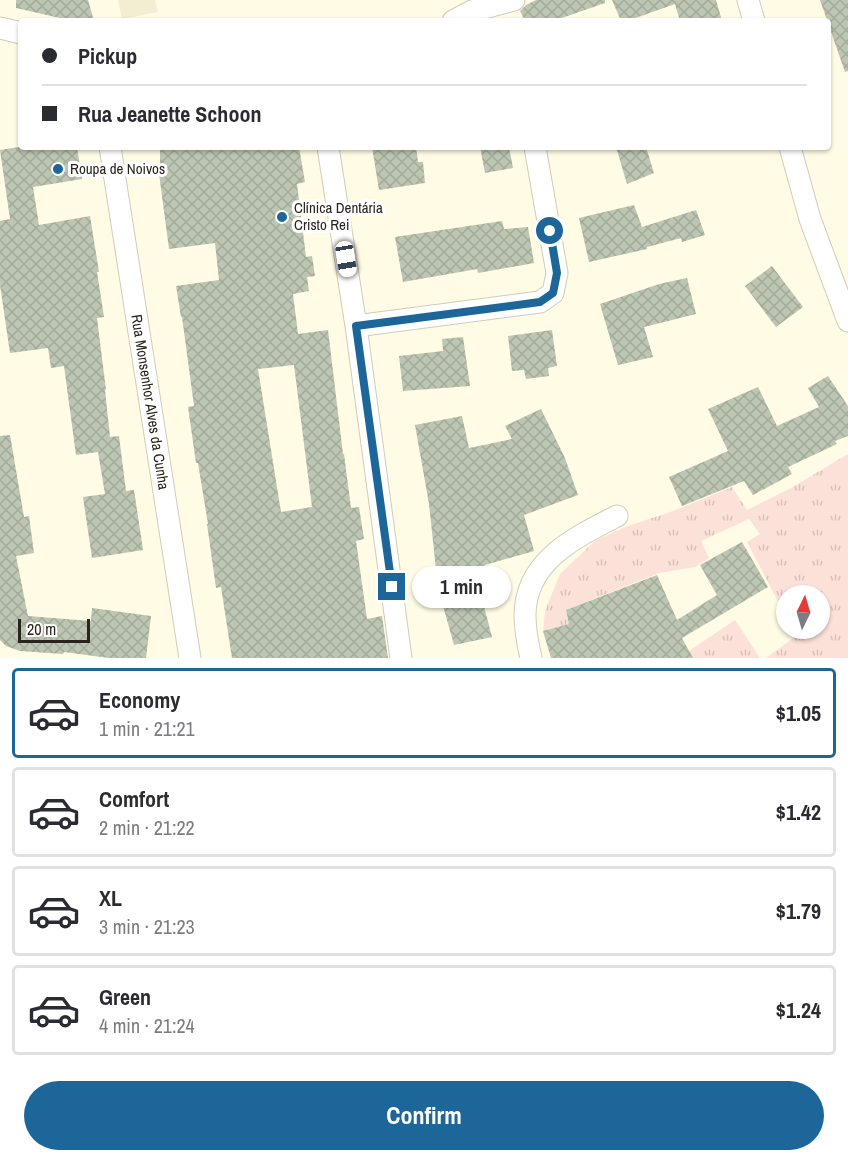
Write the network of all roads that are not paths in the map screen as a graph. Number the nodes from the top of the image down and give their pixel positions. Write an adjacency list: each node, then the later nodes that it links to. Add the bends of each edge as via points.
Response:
1 (514, 0): 3 (street)
2 (748, 0): 4 (street)
3 (468, 13)
4 (753, 18)
5 (0, 28): 6 (street)
6 (18, 32)
7 (111, 150): 14 (street, Rua Monsenhor Alves da Cunha)
8 (328, 150): 12 (street)
9 (536, 150): 12 (street, via 557,273 553,293 540,302)
10 (791, 150): 11 (street, via 810,219)
11 (848, 321)
12 (356, 326): 15 (street)
13 (617, 516): 16 (street, via 583,533 551,556 536,573 527,595 525,616)
14 (190, 658)
15 (401, 658)
16 (531, 658)

